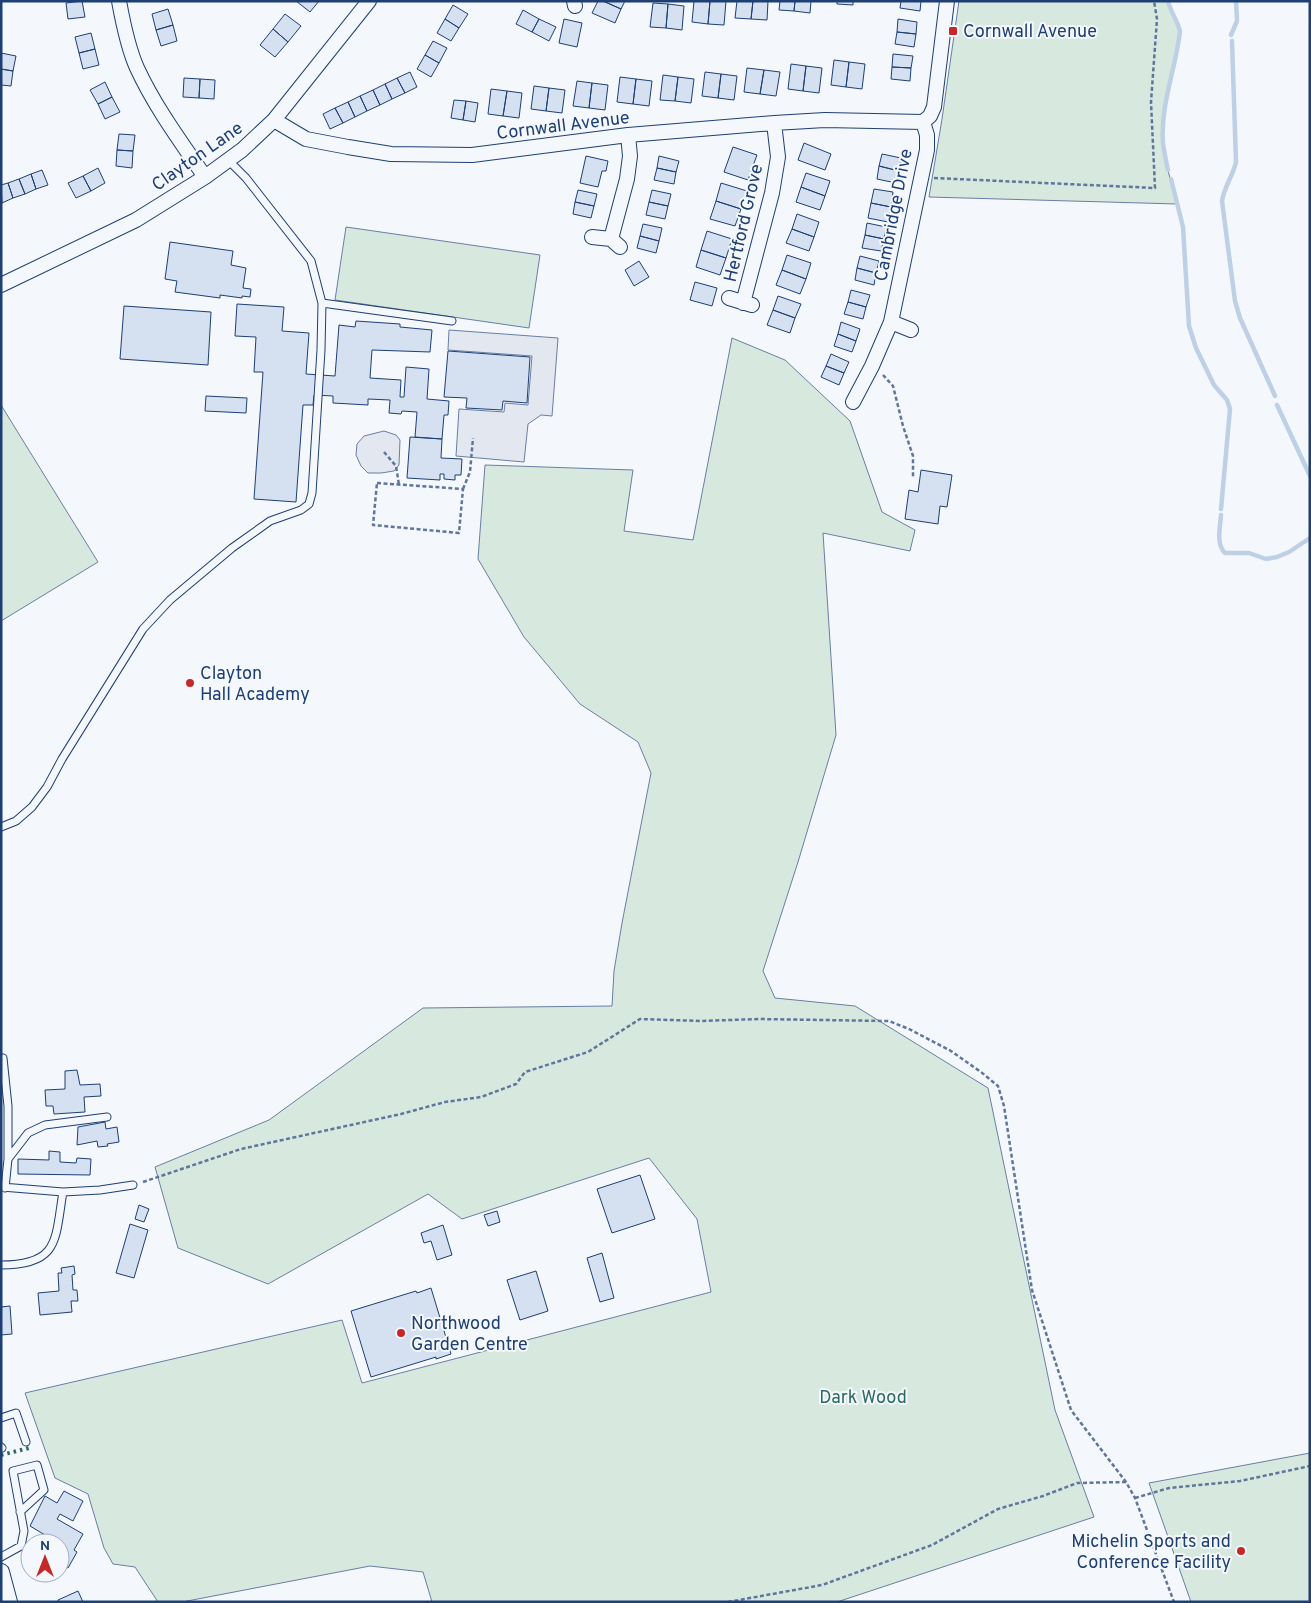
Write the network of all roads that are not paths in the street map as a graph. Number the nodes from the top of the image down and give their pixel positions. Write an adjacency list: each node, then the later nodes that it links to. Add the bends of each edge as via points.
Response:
1 (119, 1): 9 (street, via 137,67 155,102)
2 (369, 1): 4 (street, Clayton Lane)
3 (947, 1): 5 (street, via 934,107)
4 (274, 120): 7 (street, Cornwall Avenue, via 306,139 391,154 472,155); 8 (street, Clayton Lane)
5 (923, 122): 6 (street, Cornwall Avenue, via 825,120); 15 (street, Cambridge Drive, via 927,150)
6 (774, 123): 7 (street, Cornwall Avenue); 12 (street, Hertford Grove, via 778,157 748,304)
7 (628, 135): 10 (street, via 630,156 616,243)
8 (228, 160): 9 (street, Clayton Lane); 13 (lane, via 311,261)
9 (205, 177): 11 (street, Clayton Lane, via 136,220)
10 (592, 237)
11 (1, 285)
12 (728, 298)
13 (322, 303): 14 (lane); 18 (lane, via 320,379 309,504 270,521 170,600 143,629 47,787 16,821)
14 (452, 321)
15 (891, 322): 16 (street); 17 (street, Cambridge Drive)
16 (911, 330)
17 (852, 402)
18 (1, 827)
19 (3, 1058): 21 (lane, via 8,1106)
20 (107, 1117): 21 (lane, via 45,1125 28,1133)
21 (8, 1159): 23 (lane)
22 (133, 1185): 24 (lane)
23 (3, 1188): 24 (lane)
24 (63, 1192): 25 (lane, via 54,1243 47,1253 34,1260)
25 (1, 1265)
26 (1, 1418): 27 (lane, via 16,1413)
27 (26, 1442)
28 (20, 1512): 28 (lane, via 13,1471 37,1465 44,1490); 29 (lane, via 24,1531 21,1546)
29 (1, 1557)
30 (1, 1572): 31 (street)
31 (9, 1602)

